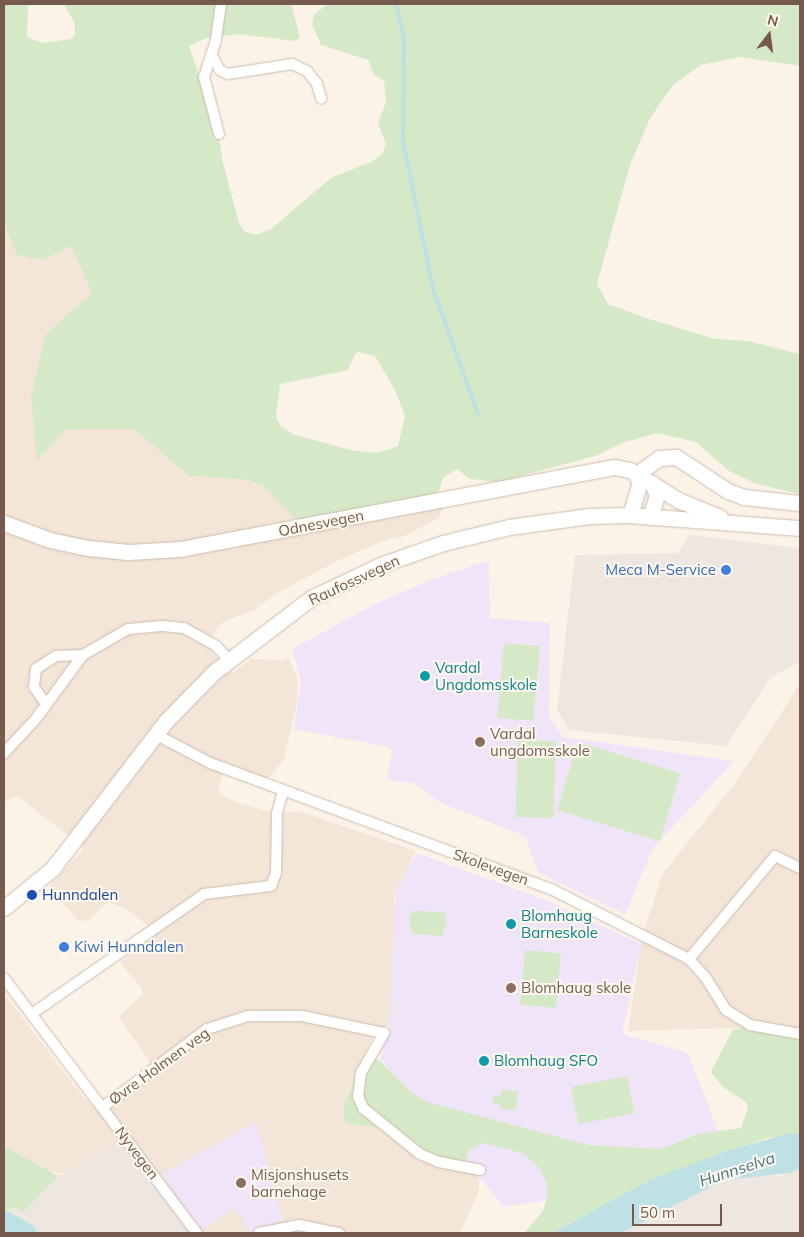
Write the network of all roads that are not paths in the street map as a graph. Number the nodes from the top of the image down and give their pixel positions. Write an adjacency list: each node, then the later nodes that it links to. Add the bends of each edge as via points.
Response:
1 (221, 4): 2 (street)
2 (211, 54): 3 (street, via 220,70 228,74 292,64 307,71 317,84); 4 (street, via 204,77)
3 (321, 98)
4 (219, 134)
5 (637, 474): 6 (main road, Odnesvegen); 7 (main road, via 659,458 676,457 728,491 744,497); 8 (main road, via 639,486); 10 (main road, Odnesvegen, via 624,468 610,468 180,549 128,552 89,548 50,540)
6 (652, 483): 9 (main road, via 657,496); 11 (main road, Odnesvegen, via 688,506)
7 (800, 503)
8 (630, 515): 9 (main road, Raufossvegen); 14 (main road, Raufossvegen, via 589,516 509,528 443,543 400,558 311,598)
9 (650, 517): 11 (main road, Raufossvegen)
10 (4, 523)
11 (738, 523): 12 (main road, Raufossvegen)
12 (800, 528)
13 (83, 656): 14 (street, via 128,629 162,626 184,628 202,637); 15 (street); 15 (street, via 56,656 36,669 34,687)
14 (229, 660): 16 (main road, Raufossvegen)
15 (46, 704): 17 (street)
16 (155, 734): 18 (street, Skolevegen, via 210,764); 20 (main road, Raufossvegen, via 52,869)
17 (4, 753)
18 (283, 791): 21 (street, Skolevegen, via 551,888); 23 (street, via 277,813 276,874 271,886 204,894)
19 (800, 868): 21 (street, via 775,856)
20 (4, 908)
21 (689, 959): 24 (street, Skolevegen, via 706,978 726,1010 750,1025)
22 (4, 978): 23 (street, Nyvegen)
23 (33, 1013): 25 (street, Nyvegen)
24 (800, 1034)
25 (103, 1107): 26 (street, Øvre Holmen veg, via 207,1029 248,1016 302,1016 384,1033 361,1073 358,1096 363,1108 420,1154 438,1162); 27 (street, Nyvegen)
26 (480, 1170)
27 (197, 1233)
28 (259, 1233): 29 (street, via 299,1225)
29 (339, 1233)

